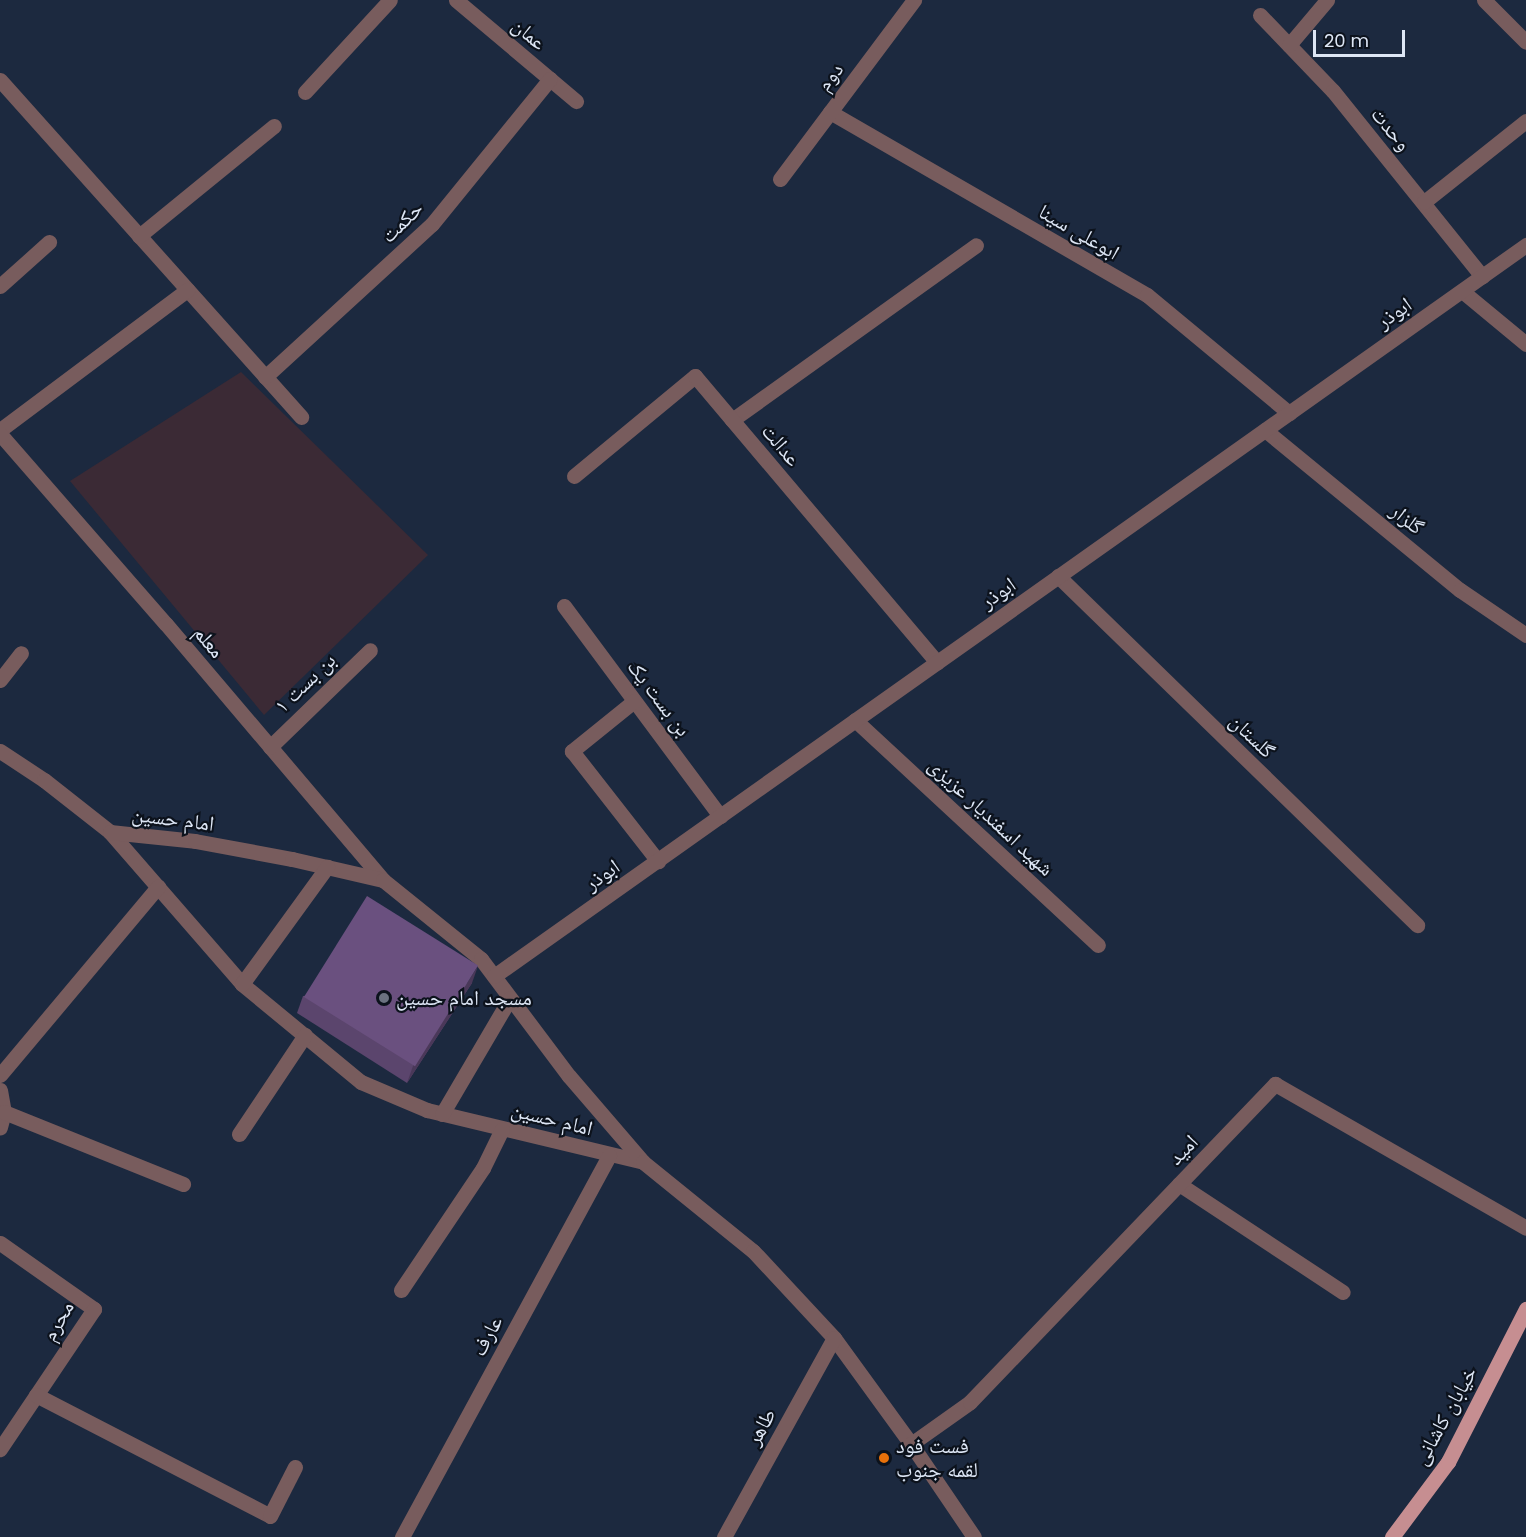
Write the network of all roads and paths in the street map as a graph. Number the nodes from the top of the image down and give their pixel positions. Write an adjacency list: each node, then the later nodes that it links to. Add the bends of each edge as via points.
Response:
1 (390, 0): 11 (street)
2 (456, 0): 9 (street, عمان)
3 (914, 0): 13 (street, دوم)
4 (1328, 0): 8 (street)
5 (1484, 0): 7 (street)
6 (1260, 15): 8 (street, وحدت)
7 (1526, 42)
8 (1289, 45): 17 (street, وحدت, via 1333,91)
9 (550, 79): 12 (street, عمان); 27 (street, حکمت, via 432,224)
10 (0, 80): 18 (street)
11 (304, 92)
12 (576, 101)
13 (830, 112): 16 (street, دوم); 28 (street, ابوعلی سینا, via 1147,295)
14 (1526, 121): 17 (street)
15 (274, 126): 18 (street)
16 (780, 179)
17 (1424, 202): 22 (street, وحدت)
18 (139, 236): 24 (street)
19 (49, 243): 23 (street)
20 (976, 245): 30 (street)
21 (1526, 245): 22 (street, ابوذر)
22 (1482, 276): 25 (street, ابوذر)
23 (0, 286)
24 (187, 290): 27 (street); 32 (street)
25 (1462, 291): 26 (street); 28 (street, ابوذر)
26 (1526, 344)
27 (265, 377): 29 (street)
28 (1289, 413): 31 (street, ابوذر)
29 (301, 417)
30 (732, 420): 33 (street, عدالت, via 695,376); 39 (street, عدالت)
31 (1265, 430): 34 (street, ابوذر); 36 (street, گلزار, via 1460,590)
32 (0, 432): 43 (street, معلم)
33 (574, 476)
34 (1058, 576): 39 (street, ابوذر); 51 (street, گلستان)
35 (564, 606): 41 (street, بن بست یک)
36 (1526, 635)
37 (370, 650): 43 (street, بن بست ۱)
38 (21, 653): 40 (street)
39 (937, 662): 42 (street, ابوذر)
40 (0, 680)
41 (634, 701): 45 (street, بن بست یک); 47 (street, via 572,751)
42 (855, 720): 45 (street, ابوذر); 52 (street, شهید اسفندیار عزیزی)
43 (270, 747): 49 (street, معلم)
44 (0, 751): 46 (street)
45 (720, 816): 47 (street, ابوذر)
46 (110, 832): 48 (street, امام حسین, via 195,841); 50 (street, امام حسین)
47 (658, 861): 53 (street, ابوذر)
48 (327, 867): 49 (street, امام حسین); 54 (street)
49 (383, 880): 53 (street, امام حسین, via 481,959)
50 (158, 887): 54 (street, امام حسین); 57 (street)
51 (1417, 925)
52 (1098, 945)
53 (494, 976): 55 (street, امام حسین)
54 (242, 984): 56 (street, امام حسین)
55 (510, 998): 59 (street); 64 (street, امام حسین, via 569,1076)
56 (305, 1035): 59 (street, امام حسین, via 362,1082); 62 (street)
57 (0, 1075)
58 (0, 1090): 60 (street)
59 (442, 1114): 61 (street, امام حسین)
60 (2, 1119): 65 (street)
61 (502, 1129): 63 (street, امام حسین); 69 (street, via 483,1168)
62 (239, 1134)
63 (609, 1155): 64 (street, امام حسین); 77 (street, عارف)
64 (643, 1162): 72 (street, امام حسین, via 753,1251)
65 (183, 1184)
66 (1179, 1184): 67 (street, امید, via 1275,1084); 70 (street); 74 (street, امید, via 970,1402)
67 (1526, 1228)
68 (0, 1243): 73 (street, محرم, via 94,1309)
69 (401, 1290)
70 (1343, 1292)
71 (1526, 1309): 80 (main road, خیابان کاشانی, via 1448,1462)
72 (834, 1338): 74 (street, امام حسین); 78 (street, طاهر)
73 (36, 1395): 75 (street, محرم); 76 (street, via 270,1516)
74 (911, 1444): 79 (street, امام حسین)
75 (0, 1449)
76 (295, 1467)
77 (402, 1537)
78 (724, 1537)
79 (974, 1537)
80 (1392, 1537)

